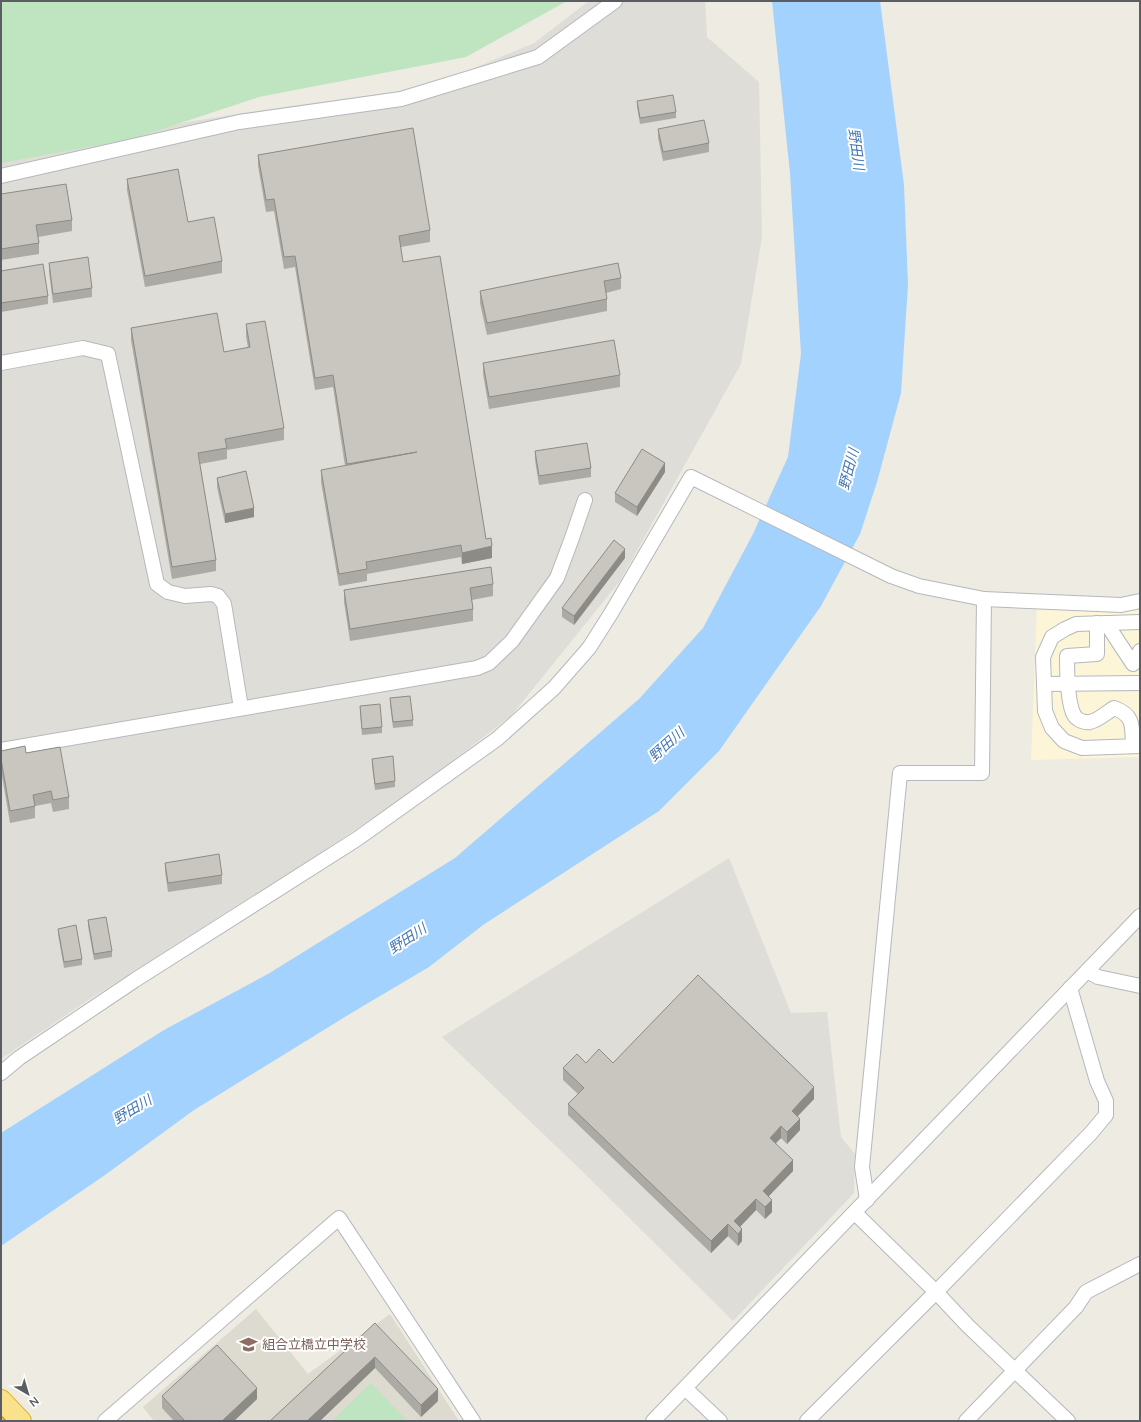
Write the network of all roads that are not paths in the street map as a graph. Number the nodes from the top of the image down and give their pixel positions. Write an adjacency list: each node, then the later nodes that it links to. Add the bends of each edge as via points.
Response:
1 (615, 1): 2 (street, via 538,57 401,99 239,122)
2 (1, 176)
3 (1, 363): 13 (street, via 83,348 108,354 157,584 168,592 185,596 218,596 224,604)
4 (585, 500): 13 (street, via 557,578 512,641 489,663 477,668)
5 (984, 599): 6 (street, via 1121,605); 20 (street, via 919,586 891,576 691,477 589,648 554,688 497,739 357,839 123,988); 21 (street, via 982,773 900,774 862,1167)
6 (1140, 601)
7 (1140, 622): 8 (street)
8 (1102, 623): 9 (street, via 1133,664); 11 (street, via 1076,624 1052,637 1043,657); 12 (street, via 1097,654 1067,656)
9 (1140, 651)
10 (1140, 683): 12 (street)
11 (1044, 684): 12 (street); 14 (street, via 1045,711 1052,728 1064,741 1082,748)
12 (1068, 684): 14 (street, via 1072,708 1077,719 1090,722 1114,708 1122,711 1128,715)
13 (241, 708): 15 (street)
14 (1136, 746)
15 (1, 750)
16 (1140, 916): 17 (street)
17 (1087, 970): 18 (street, via 1098,977); 19 (street)
18 (1140, 986)
19 (1070, 988): 21 (street); 24 (street, via 1097,1082 1106,1101 1106,1115)
20 (1, 1073)
21 (867, 1200): 22 (street)
22 (855, 1213): 24 (street); 26 (street)
23 (1140, 1264): 25 (street, via 1086,1292 1076,1307)
24 (936, 1292): 25 (street); 33 (street)
25 (1015, 1370): 34 (street); 35 (street)
26 (686, 1388): 31 (street); 32 (street)
27 (1, 1400): 28 (highway)
28 (21, 1421)
29 (105, 1421): 30 (street, via 340,1218)
30 (473, 1421)
31 (653, 1421)
32 (720, 1421)
33 (807, 1421)
34 (966, 1421)
35 (1068, 1421)

